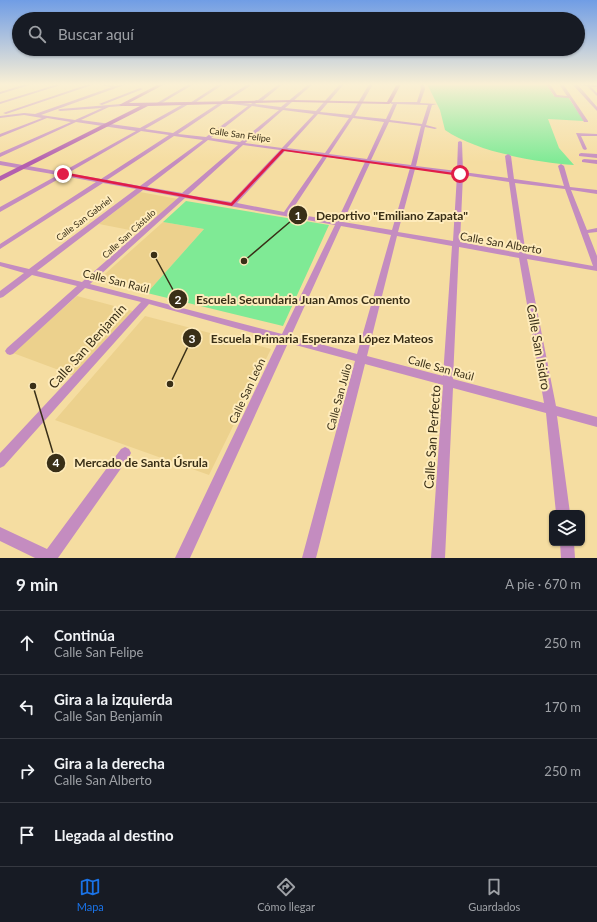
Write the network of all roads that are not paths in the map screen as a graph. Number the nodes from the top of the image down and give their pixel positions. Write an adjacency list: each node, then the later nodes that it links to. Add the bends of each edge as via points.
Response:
1 (15, 110): 18 (street)
2 (52, 110): 16 (street)
3 (70, 110): 16 (street)
4 (100, 110): 24 (street)
5 (138, 110): 27 (street)
6 (177, 110): 30 (street)
7 (211, 110): 31 (street)
8 (246, 110): 34 (street, Calle San Gabriel)
9 (280, 110): 36 (street, Calle San Cástulo)
10 (288, 110): 17 (street)
11 (320, 110): 17 (street)
12 (356, 110): 22 (street)
13 (390, 110): 25 (street, Calle San León)
14 (429, 110): 28 (street, Calle San Julio)
15 (578, 110): 26 (street)
16 (47, 112): 20 (street)
17 (316, 114): 22 (street); 38 (street)
18 (0, 115): 19 (street)
19 (13, 115): 20 (street, Calle San Felipe); 23 (street)
20 (35, 116): 21 (street, Calle San Felipe)
21 (45, 117): 24 (street, Calle San Felipe); 33 (street)
22 (352, 117): 25 (street); 41 (street)
23 (0, 120)
24 (74, 121): 27 (street, Calle San Felipe); 39 (street)
25 (387, 121): 28 (street); 45 (street, Calle San León)
26 (586, 121)
27 (106, 126): 30 (street, Calle San Felipe); 49 (street)
28 (422, 126): 29 (street); 50 (street, Calle San Julio)
29 (435, 128)
30 (139, 130): 31 (street, Calle San Felipe); 51 (street)
31 (172, 135): 34 (street, Calle San Felipe); 54 (street)
32 (597, 135): 37 (street, via 578,134)
33 (0, 136)
34 (206, 140): 36 (street, Calle San Felipe); 56 (street, Calle San Gabriel)
35 (460, 142): 52 (street, Calle San Perfecto)
36 (241, 144): 38 (street, Calle San Felipe); 59 (street, Calle San Cástulo)
37 (585, 149)
38 (283, 150): 41 (street, Calle San Felipe); 60 (street)
39 (0, 155)
40 (581, 155): 43 (street)
41 (325, 156): 45 (street, Calle San Felipe); 62 (street)
42 (508, 156): 55 (street, Calle San Isidro)
43 (597, 156)
44 (584, 161): 46 (street)
45 (368, 162): 50 (street, Calle San Felipe); 63 (street, Calle San León)
46 (597, 162)
47 (0, 163): 49 (street, Calle San Alberto)
48 (561, 166): 57 (street)
49 (24, 167): 51 (street, Calle San Alberto); 53 (street)
50 (413, 168): 52 (street, Calle San Felipe); 66 (street, Calle San Julio)
51 (63, 174): 54 (street, Calle San Alberto); 61 (street)
52 (460, 174): 55 (street, Calle San Felipe); 67 (street, Calle San Perfecto)
53 (0, 179)
54 (101, 181): 56 (street, Calle San Alberto); 68 (street)
55 (512, 181): 57 (street, Calle San Felipe); 69 (street, Calle San Isidro)
56 (141, 188): 59 (street, Calle San Alberto); 73 (street, Calle San Gabriel)
57 (568, 189): 58 (street, Calle San Felipe); 65 (street)
58 (597, 192)
59 (184, 196): 60 (street, Calle San Alberto); 74 (street, Calle San Cástulo)
60 (232, 204): 62 (street, Calle San Alberto)
61 (0, 210)
62 (286, 214): 63 (street, Calle San Alberto)
63 (339, 224): 66 (street, Calle San Alberto); 77 (street, Calle San León)
64 (597, 230): 65 (street)
65 (584, 232): 71 (street)
66 (394, 234): 67 (street, Calle San Alberto); 79 (street, Calle San Julio)
67 (455, 245): 69 (street, Calle San Alberto); 80 (street, Calle San Perfecto)
68 (0, 247)
69 (523, 257): 72 (street, Calle San Alberto); 81 (street, Calle San Isidro)
70 (0, 264): 73 (street, Calle San Raúl)
71 (597, 266)
72 (597, 270)
73 (30, 272): 74 (street, Calle San Raúl); 75 (street, Calle San Gabriel)
74 (85, 285): 76 (street, Calle San Raúl); 78 (street, Calle San Cástulo)
75 (0, 294)
76 (147, 301): 77 (street, Calle San Raúl); 84 (street, Calle San Benjamín)
77 (285, 338): 79 (street, Calle San Raúl); 89 (street, Calle San León)
78 (10, 351)
79 (362, 359): 80 (street, Calle San Raúl); 90 (street, Calle San Julio)
80 (448, 383): 81 (street, Calle San Raúl); 91 (street, Calle San Perfecto)
81 (550, 409): 82 (street, Calle San Raúl); 85 (street, Calle San Isidro)
82 (597, 422)
83 (125, 453): 88 (street)
84 (0, 462)
85 (563, 510)
86 (0, 534): 88 (street)
87 (566, 546): 92 (street)
88 (50, 558)
89 (182, 558)
90 (309, 558)
91 (438, 558)
92 (568, 558)

